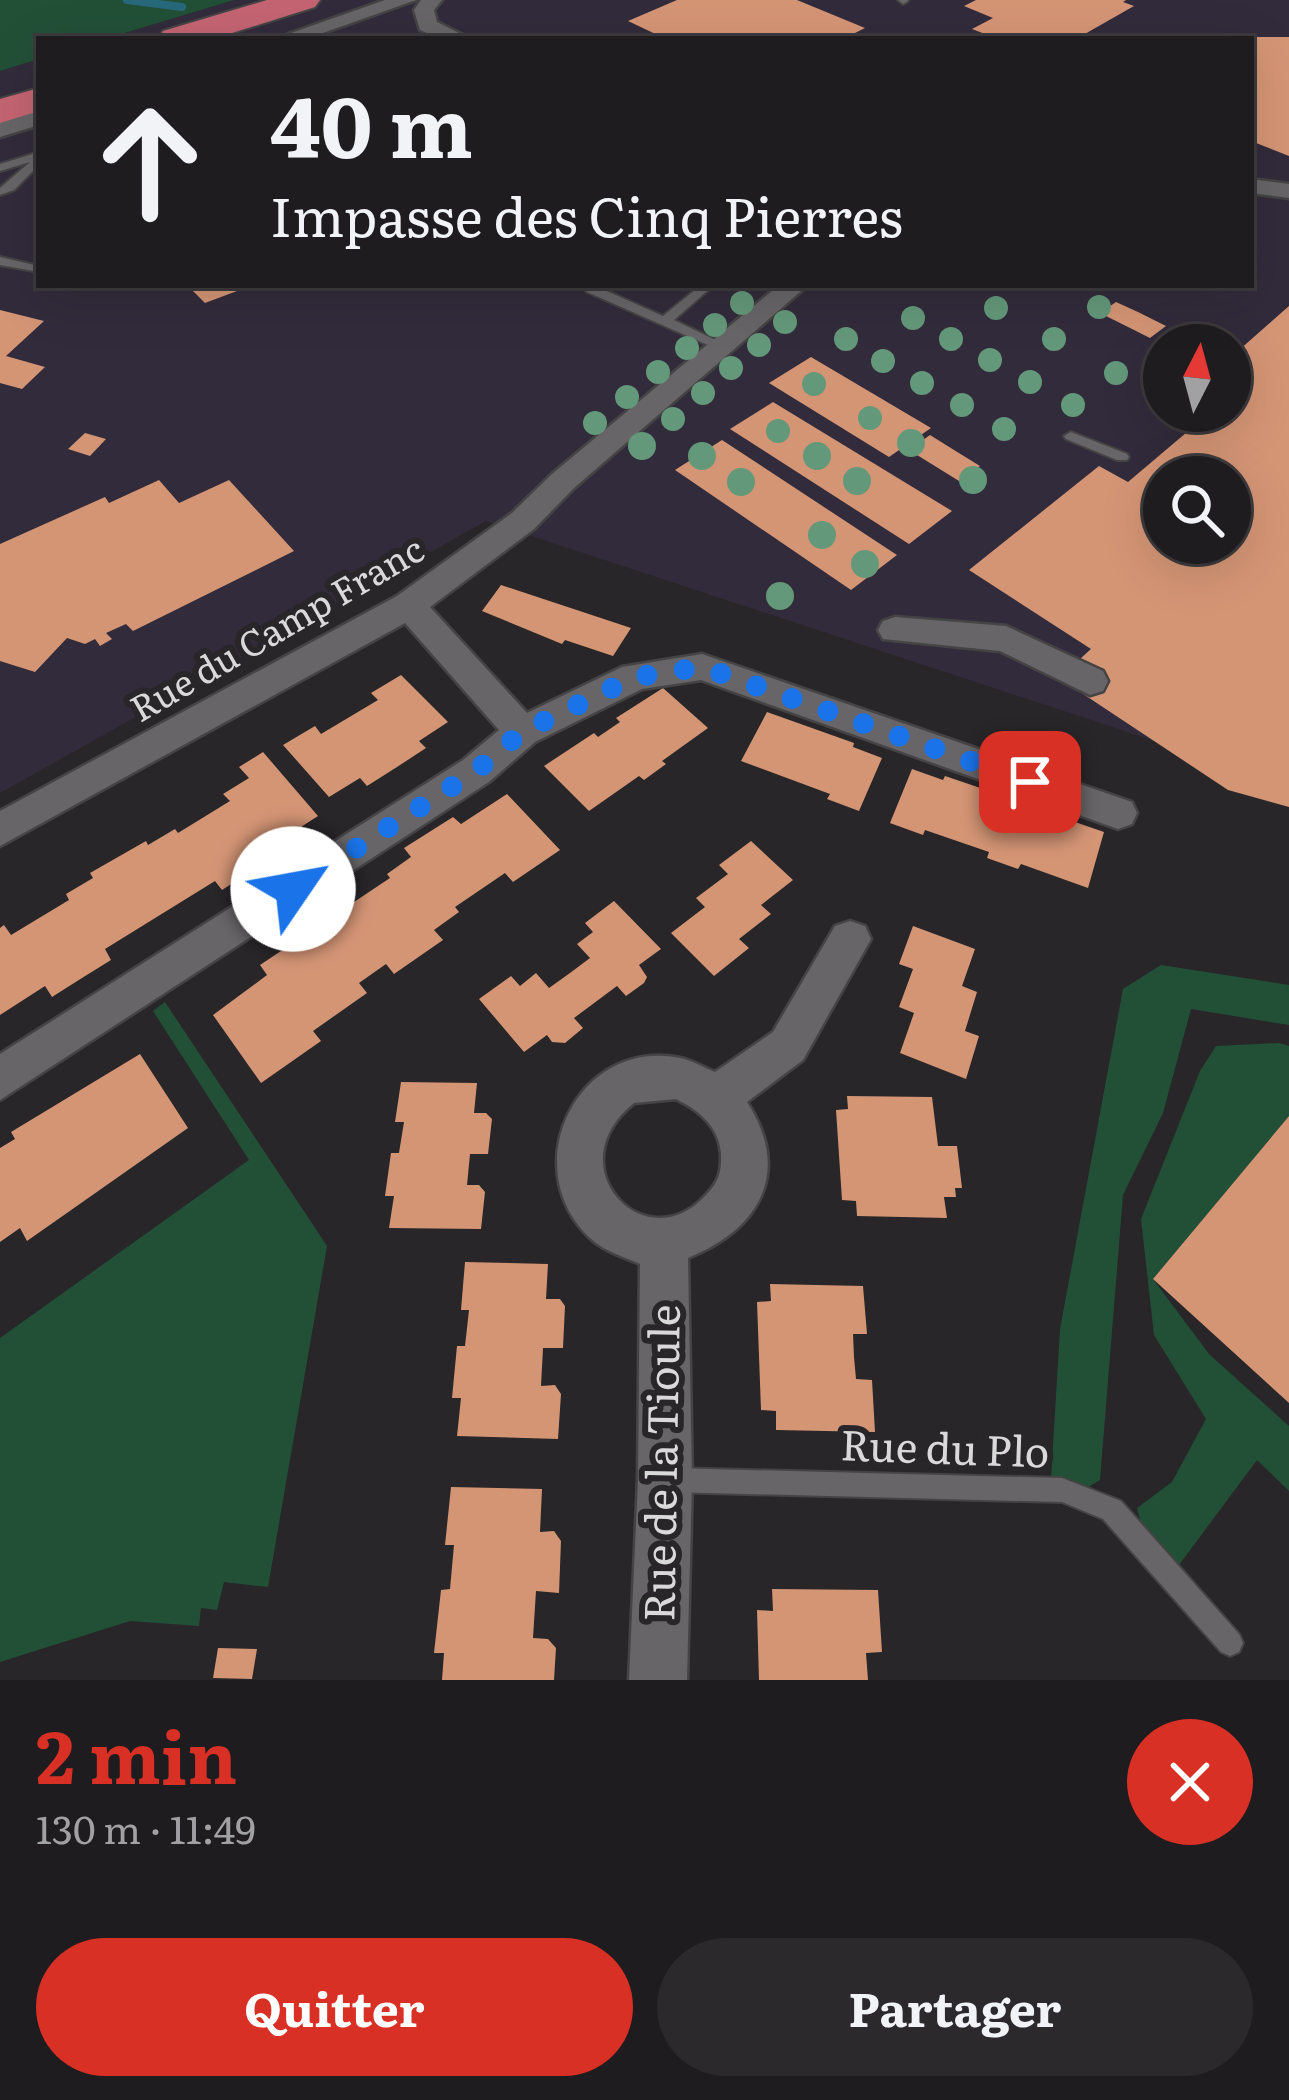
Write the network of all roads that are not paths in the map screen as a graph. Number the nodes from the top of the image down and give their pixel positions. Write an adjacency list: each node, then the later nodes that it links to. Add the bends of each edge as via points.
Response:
1 (303, 0): 5 (highway)
2 (357, 0): 6 (highway)
3 (406, 0): 7 (street)
4 (431, 0): 8 (street, via 428,26)
5 (186, 36)
6 (242, 36)
7 (294, 36)
8 (453, 36)
9 (36, 82): 10 (highway)
10 (0, 93)
11 (36, 100): 12 (highway)
12 (0, 111)
13 (36, 118): 14 (street)
14 (0, 130)
15 (0, 140): 16 (street)
16 (36, 155)
17 (36, 157): 19 (lane)
18 (36, 159): 22 (lane)
19 (0, 168)
20 (1254, 186): 21 (street)
21 (1289, 191)
22 (0, 192)
23 (0, 261): 24 (lane)
24 (35, 269)
25 (593, 288): 28 (lane)
26 (704, 288): 28 (lane)
27 (792, 288): 29 (street, Rue du Camp Franc)
28 (664, 321): 29 (lane)
29 (722, 346): 32 (street, Rue du Camp Franc, via 523,521)
30 (1071, 436): 31 (lane)
31 (1122, 457)
32 (409, 604): 35 (street); 37 (street, Rue du Camp Franc)
33 (896, 630): 34 (street, via 1043,638)
34 (1097, 674)
35 (522, 732): 36 (street, via 635,677 702,667); 39 (street, via 476,771)
36 (1118, 813)
37 (0, 830)
38 (850, 939): 40 (street, via 788,1046)
39 (0, 1079)
40 (717, 1097): 41 (street, via 743,1138 744,1184 723,1221); 41 (street, via 678,1078 629,1082 600,1102 578,1143 580,1185 612,1229)
41 (664, 1245): 42 (street, Rue de la Tioule)
42 (665, 1480): 43 (lane, Rue du Plo, via 1062,1490 1112,1510); 44 (street, Rue de la Tioule)
43 (1230, 1643)
44 (658, 1680)

